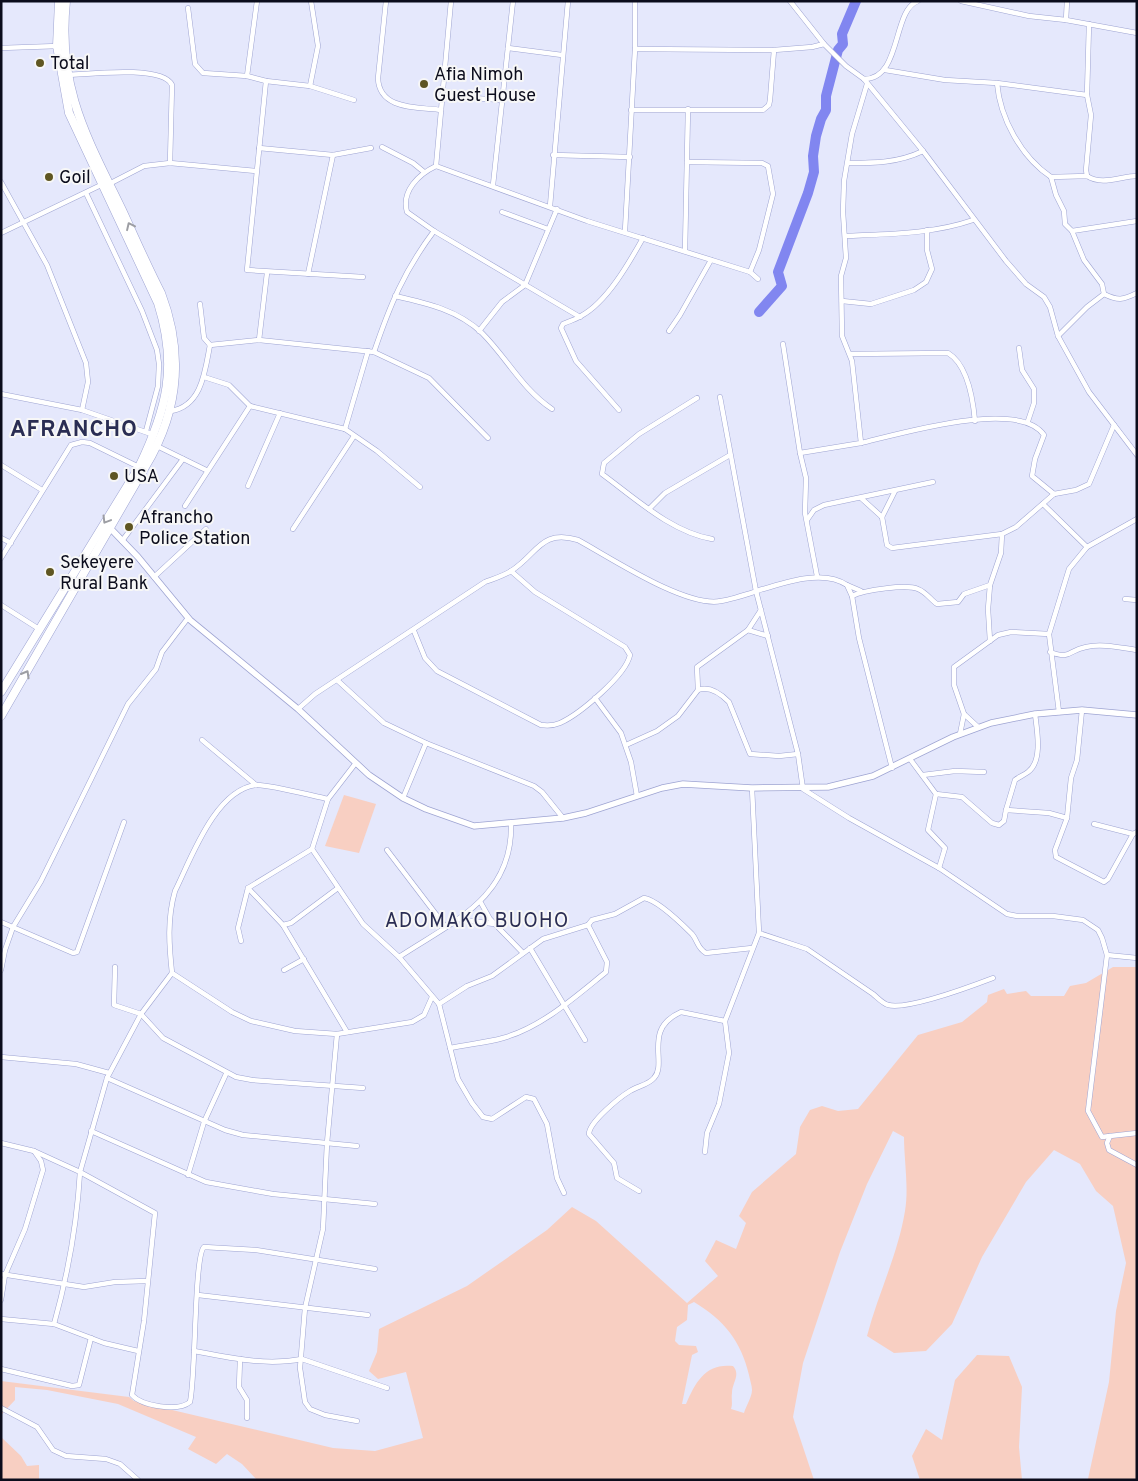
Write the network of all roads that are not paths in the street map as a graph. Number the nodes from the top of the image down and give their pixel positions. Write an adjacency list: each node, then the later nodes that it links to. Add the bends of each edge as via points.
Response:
1 (59, 1): 19 (highway)
2 (66, 1): 19 (highway)
3 (257, 1): 27 (street)
4 (311, 1): 31 (street, via 318,46)
5 (386, 1): 37 (street, via 378,78 380,91 392,103)
6 (451, 1): 33 (street)
7 (513, 1): 21 (street)
8 (568, 1): 24 (street)
9 (635, 1): 22 (street)
10 (790, 1): 18 (street)
11 (918, 1): 25 (street, via 906,14)
12 (961, 1): 15 (street, via 1029,16)
13 (1067, 1): 15 (street)
14 (188, 8): 27 (street, via 195,64 199,70 208,74)
15 (1066, 20): 16 (street)
16 (1089, 24): 17 (street); 32 (street)
17 (1137, 33)
18 (824, 44): 23 (street); 29 (street)
19 (61, 46): 20 (street); 26 (highway); 56 (highway, via 69,113)
20 (1, 48)
21 (508, 48): 24 (street); 35 (street)
22 (635, 49): 23 (street); 38 (street)
23 (774, 50): 36 (street, via 770,100 763,110)
24 (562, 55): 44 (street)
25 (885, 70): 29 (street); 30 (street, via 945,80)
26 (68, 75): 47 (street, via 150,72 168,78 172,85); 56 (highway, via 83,130)
27 (247, 76): 28 (street)
28 (266, 81): 31 (street); 40 (street)
29 (866, 82): 42 (street); 48 (street)
30 (997, 83): 32 (street); 54 (street, via 998,99 1013,134 1026,154)
31 (310, 86): 34 (street)
32 (1087, 95): 52 (street, via 1091,114)
33 (442, 96): 35 (street); 37 (street)
34 (354, 100)
35 (502, 100): 57 (street)
36 (688, 109): 38 (street); 46 (street)
37 (440, 110): 49 (street)
38 (631, 110): 45 (street)
39 (382, 147): 51 (street)
40 (259, 148): 43 (street); 50 (street)
41 (371, 148): 43 (street)
42 (923, 151): 48 (street, via 888,162); 62 (street)
43 (333, 155): 77 (street)
44 (554, 155): 45 (street); 59 (street)
45 (630, 157): 68 (street)
46 (687, 162): 73 (street); 75 (street, via 762,163 768,166 772,194 759,250)
47 (170, 163): 50 (street); 56 (street, via 144,166)
48 (848, 163): 71 (street, via 843,204)
49 (436, 166): 51 (street); 57 (street)
50 (256, 171): 76 (street, via 246,269)
51 (424, 172): 67 (street, via 413,183 406,209)
52 (1087, 176): 53 (street, via 1104,181); 54 (street)
53 (1137, 176)
54 (1051, 177): 69 (street, via 1065,224)
55 (1, 182): 64 (street)
56 (105, 184): 58 (street); 105 (highway, one-way to 56, via 176,365 170,317); 112 (highway, via 158,303 166,330 167,394)
57 (493, 185): 59 (street)
58 (86, 193): 64 (street); 111 (street, via 157,350 160,364 158,386)
59 (550, 206): 60 (street)
60 (557, 209): 65 (street); 68 (street)
61 (502, 212): 65 (street)
62 (973, 220): 66 (street); 89 (street, via 1026,284 1044,297)
63 (1137, 221): 69 (street)
64 (23, 222): 70 (street); 103 (street, via 47,265 86,364 88,382)
65 (548, 229): 80 (street)
66 (927, 230): 71 (street); 84 (street, via 927,250 932,269 926,282 914,290 871,304)
67 (434, 231): 80 (street); 83 (street, via 404,276)
68 (625, 231): 72 (street)
69 (1072, 231): 82 (street, via 1084,260 1102,284)
70 (1, 233)
71 (846, 236): 84 (street, via 846,258 841,276)
72 (643, 238): 73 (street); 86 (street, via 627,266 599,301)
73 (685, 251): 74 (street)
74 (711, 260): 75 (street); 88 (street)
75 (750, 272): 79 (street)
76 (267, 273): 77 (street); 90 (street)
77 (308, 274): 78 (street)
78 (363, 277)
79 (758, 279)
80 (525, 285): 86 (street); 87 (street, via 502,302)
81 (1137, 293): 82 (street, via 1123,300)
82 (1104, 294): 89 (street, via 1087,306)
83 (395, 296): 87 (street, via 442,308); 95 (street)
84 (842, 301): 96 (street, via 842,336)
85 (200, 304): 92 (street, via 204,338)
86 (580, 317): 104 (street, via 563,324 562,334 576,361)
87 (479, 331): 102 (street, via 532,395)
88 (669, 331)
89 (1058, 336): 109 (street, via 1089,392)
90 (259, 340): 92 (street); 94 (street)
91 (783, 344): 117 (street)
92 (210, 345): 97 (street)
93 (1019, 348): 108 (street, via 1022,370 1034,390)
94 (368, 351): 95 (street); 110 (street)
95 (374, 352): 114 (street, via 429,378)
96 (850, 354): 107 (street, via 948,353 955,357 967,382); 115 (street)
97 (204, 377): 101 (street, via 229,384); 105 (street, via 190,404)
98 (1, 394): 103 (street)
99 (720, 397): 118 (street)
100 (697, 398): 133 (street, via 639,434 604,463 602,474)
101 (250, 406): 106 (street); 123 (street)
102 (552, 408)
103 (82, 410): 111 (street)
104 (619, 410)
105 (171, 411): 116 (highway)
106 (280, 413): 110 (street); 125 (street)
107 (975, 420): 108 (street, via 1000,417 1008,421); 115 (street)
108 (1028, 421): 129 (street, via 1044,435 1032,476)
109 (1114, 426): 119 (street); 129 (street, via 1092,481 1076,490)
110 (345, 430): 113 (street)
111 (146, 431): 112 (street)
112 (154, 434): 122 (highway)
113 (354, 436): 126 (street); 139 (street)
114 (488, 438)
115 (861, 443): 117 (street)
116 (157, 446): 120 (street); 137 (highway)
117 (800, 453): 136 (street, via 806,478)
118 (730, 455): 133 (street, via 665,493); 152 (street)
119 (1137, 456)
120 (183, 459): 123 (street); 143 (street)
121 (1, 465): 127 (street)
122 (139, 466): 127 (street, via 90,443 75,443 68,448); 160 (highway, one-way to 160)
123 (206, 470): 132 (street)
124 (933, 482): 128 (street)
125 (248, 486)
126 (420, 487)
127 (42, 490): 144 (street)
128 (895, 491): 130 (street); 134 (street)
129 (1054, 494): 131 (street)
130 (861, 498): 134 (street); 136 (street, via 819,507)
131 (1043, 504): 140 (street, via 1016,527); 145 (street)
132 (185, 506)
133 (649, 509): 142 (street, via 692,535)
134 (882, 517): 140 (street, via 886,545 892,548)
135 (1137, 519): 145 (street)
136 (807, 520): 148 (street)
137 (110, 529): 143 (street); 178 (highway, one-way to 137)
138 (206, 529): 149 (street)
139 (293, 529)
140 (1002, 534): 151 (street, via 1001,553)
141 (1, 538): 144 (street)
142 (712, 539)
143 (122, 541): 149 (street)
144 (11, 543): 146 (street)
145 (1087, 547): 163 (street, via 1069,569)
146 (1, 558)
147 (511, 571): 152 (street, via 548,539 567,537 670,590 700,600 721,602); 162 (street, via 485,582); 171 (street, via 535,592 625,647 630,655 628,663)
148 (817, 576): 150 (street); 152 (street)
149 (154, 577): 159 (street)
150 (847, 586): 153 (street); 154 (street)
151 (990, 586): 153 (street, via 964,594 958,602 937,604 916,588); 165 (street)
152 (756, 591): 158 (street)
153 (861, 591): 154 (street)
154 (852, 596): 187 (street, via 859,638)
155 (1125, 599): 156 (street)
156 (1137, 600)
157 (1, 605): 160 (street)
158 (761, 610): 161 (street); 164 (street)
159 (188, 618): 172 (street); 216 (street, via 162,652 156,669 128,704 41,881)
160 (39, 629): 170 (highway)
161 (748, 630): 164 (street); 169 (street, via 700,664 696,674)
162 (414, 631): 168 (street); 171 (street, via 425,658 437,671 541,725 560,723)
163 (1049, 634): 165 (street, via 1010,632); 167 (street)
164 (768, 636): 184 (street)
165 (990, 641): 175 (street, via 954,667 954,685)
166 (1137, 650): 167 (street, via 1086,646 1067,657)
167 (1050, 652): 174 (street)
168 (338, 680): 172 (street); 182 (street, via 384,723)
169 (698, 690): 183 (street, via 678,716); 184 (street, via 710,690 729,702 750,754)
170 (1, 692)
171 (595, 698): 183 (street)
172 (298, 709): 186 (street)
173 (1082, 710): 174 (street); 177 (street); 199 (street)
174 (1060, 712): 176 (street)
175 (964, 714): 179 (street); 180 (street)
176 (1035, 714): 179 (street); 197 (street, via 1038,744 1035,760 1028,771 1015,780)
177 (1137, 715)
178 (1, 716)
179 (978, 727): 180 (street)
180 (960, 734): 185 (street)
181 (202, 740): 190 (street)
182 (426, 744): 195 (street); 198 (street, via 534,786)
183 (626, 745): 194 (street)
184 (798, 754): 192 (street)
185 (910, 759): 187 (street); 189 (street)
186 (355, 764): 195 (street); 196 (street)
187 (892, 768): 192 (street, via 851,781)
188 (984, 772): 189 (street)
189 (922, 775): 193 (street)
190 (256, 785): 196 (street); 229 (street, via 239,792 215,812 175,892 168,940)
191 (752, 788): 192 (street); 194 (street, via 683,784); 217 (street)
192 (803, 789): 206 (street)
193 (936, 794): 197 (street, via 962,797 992,823 999,825 1004,821); 206 (street, via 928,830 945,848)
194 (637, 796): 198 (street)
195 (403, 798): 201 (street, via 474,826)
196 (328, 799): 204 (street)
197 (1006, 810): 199 (street, via 1049,813)
198 (563, 818): 201 (street)
199 (1066, 818): 203 (street, via 1055,850 1056,857 1104,882)
200 (124, 822): 216 (street, via 77,952)
201 (511, 824): 209 (street, via 512,842 508,858 492,890)
202 (1094, 824): 203 (street)
203 (1135, 833)
204 (312, 849): 207 (street); 208 (street)
205 (387, 850): 215 (street)
206 (939, 868): 222 (street, via 1007,914 1083,920 1098,930)
207 (248, 888): 213 (street); 218 (street, via 238,928)
208 (338, 888): 213 (street, via 291,923); 223 (street, via 363,924)
209 (480, 903): 210 (street); 212 (street)
210 (456, 919): 212 (street); 215 (street)
211 (1, 922): 216 (street)
212 (495, 924): 221 (street)
213 (283, 925): 225 (street)
214 (588, 925): 219 (street, via 556,934); 220 (street, via 592,920 615,914 638,900 649,899 694,935 700,950 706,953); 233 (street, via 607,962 606,972)
215 (446, 926): 223 (street)
216 (13, 927): 227 (street)
217 (759, 933): 220 (street); 230 (street, via 807,949 890,1006 964,990)
218 (241, 941)
219 (530, 948): 221 (street); 233 (street)
220 (752, 948): 235 (street)
221 (523, 953): 232 (street, via 492,976 467,986)
222 (1107, 955): 224 (street); 249 (street, via 1088,1111 1102,1137)
223 (399, 957): 231 (street)
224 (1137, 957)
225 (304, 959): 228 (street); 236 (street)
226 (115, 967): 234 (street, via 114,1005)
227 (1, 970)
228 (284, 970)
229 (172, 973): 234 (street); 237 (street, via 251,1021 295,1031)
230 (993, 978)
231 (432, 997): 232 (street); 236 (street, via 424,1015 418,1020)
232 (439, 1004): 239 (street)
233 (563, 1006): 238 (street); 239 (street, via 502,1038)
234 (141, 1014): 241 (street); 242 (street, via 163,1038)
235 (725, 1021): 254 (street, via 729,1053 719,1104 707,1133); 258 (street, via 680,1012 675,1015 656,1042 656,1076 631,1090 589,1129 589,1134 614,1163 617,1178)
236 (347, 1032): 237 (street)
237 (337, 1034): 244 (street)
238 (585, 1040)
239 (450, 1048): 259 (street, via 458,1079 483,1117 492,1119 526,1097 534,1099 547,1124 557,1178)
240 (1, 1057): 241 (street, via 76,1064)
241 (109, 1073): 243 (street)
242 (226, 1074): 244 (street, via 252,1080); 246 (street)
243 (106, 1078): 246 (street); 247 (street)
244 (331, 1086): 245 (street); 251 (street)
245 (363, 1088)
246 (204, 1122): 251 (street, via 243,1135); 257 (street)
247 (91, 1131): 256 (street); 257 (street)
248 (1137, 1133): 249 (street)
249 (1110, 1136): 255 (street, via 1109,1150)
250 (1, 1143): 253 (street)
251 (327, 1143): 252 (street); 260 (street)
252 (357, 1146)
253 (34, 1151): 256 (street); 264 (street, via 43,1170 25,1229)
254 (705, 1152)
255 (1137, 1165)
256 (80, 1172): 265 (street, via 155,1213); 266 (street, via 78,1216)
257 (188, 1175): 260 (street, via 228,1187)
258 (639, 1191)
259 (564, 1194)
260 (323, 1199): 261 (street); 262 (street, via 323,1229)
261 (375, 1204)
262 (316, 1260): 263 (street); 267 (street, via 256,1250 204,1247 200,1251 197,1270); 269 (street)
263 (375, 1269)
264 (3, 1274): 266 (street); 268 (street)
265 (147, 1281): 266 (street, via 84,1287); 274 (street)
266 (65, 1285): 272 (street)
267 (198, 1295): 269 (street); 275 (street)
268 (1, 1300)
269 (306, 1308): 270 (street); 277 (street)
270 (368, 1315)
271 (1, 1319): 272 (street)
272 (54, 1324): 273 (street)
273 (90, 1338): 274 (street); 278 (street, via 79,1385)
274 (138, 1351): 275 (street, via 132,1394 143,1402 178,1407 190,1402)
275 (194, 1351): 276 (street)
276 (240, 1359): 277 (street, via 271,1362); 281 (street, via 239,1386 247,1400)
277 (302, 1359): 279 (street); 282 (street, via 300,1368 305,1402 310,1409)
278 (1, 1369)
279 (387, 1388)
280 (1, 1408): 283 (street, via 37,1427 53,1450 66,1456 106,1459 120,1464)
281 (247, 1418)
282 (357, 1421)
283 (138, 1480)

